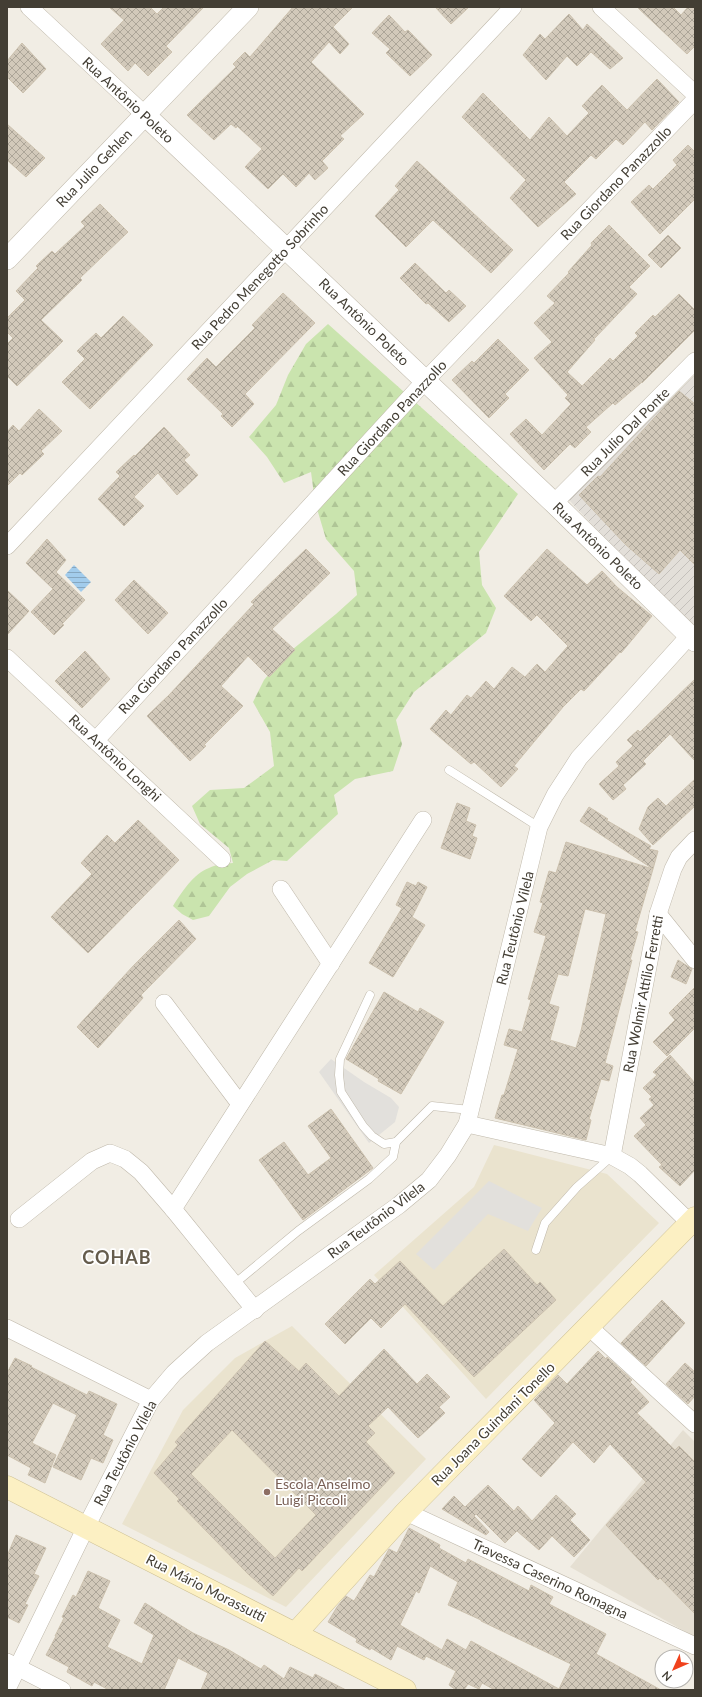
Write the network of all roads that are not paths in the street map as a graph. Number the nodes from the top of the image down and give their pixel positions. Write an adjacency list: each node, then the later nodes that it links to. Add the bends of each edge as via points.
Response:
1 (29, 7): 7 (street, Rua Antônio Poleto)
2 (248, 7): 7 (street, Rua Julio Gehlen)
3 (513, 7): 8 (street, Rua Pedro Menegotto Sobrinho)
4 (601, 7): 5 (street)
5 (695, 94)
6 (695, 100): 11 (street, Rua Giordano Panazzollo)
7 (145, 115): 8 (street, Rua Antônio Poleto); 9 (street, Rua Julio Gehlen)
8 (287, 249): 11 (street, Rua Antônio Poleto); 13 (street, Rua Pedro Menegotto Sobrinho)
9 (7, 259)
10 (695, 361): 12 (street, Rua Julio Dal Ponte)
11 (425, 381): 12 (street, Rua Antônio Poleto); 16 (street, Rua Giordano Panazzollo)
12 (554, 503): 14 (street, Rua Antônio Poleto)
13 (7, 546)
14 (692, 638): 19 (street, Rua Teutônio Vilela, via 579,758 555,795)
15 (7, 658): 16 (street, Rua Antônio Longhi)
16 (96, 740): 21 (street, Rua Antônio Longhi)
17 (449, 770): 19 (lane)
18 (422, 820): 25 (street)
19 (539, 827): 29 (street, Rua Teutônio Vilela)
20 (695, 840): 23 (street, Rua Wolmir Attílio Ferretti, via 679,856)
21 (222, 859)
22 (281, 889): 25 (street)
23 (658, 914): 24 (street); 31 (street, Rua Wolmir Attílio Ferretti)
24 (695, 960)
25 (330, 964): 28 (street)
26 (370, 995): 30 (lane, via 340,1059 341,1092 372,1136 384,1144)
27 (164, 1003): 28 (street)
28 (240, 1104): 32 (street)
29 (469, 1117): 30 (lane, via 432,1106); 31 (street); 37 (street, Rua Teutônio Vilela, via 448,1155 429,1180 399,1205)
30 (396, 1142): 36 (lane, via 393,1157)
31 (612, 1156): 34 (street, via 640,1174); 35 (lane, via 577,1188 545,1223)
32 (173, 1209): 33 (street, via 141,1172 125,1159 110,1153 92,1161); 36 (street)
33 (19, 1219)
34 (693, 1221): 38 (main road, Rua Joana Guindani Tonello)
35 (536, 1250)
36 (233, 1284): 37 (street)
37 (255, 1310): 40 (street, Rua Teutônio Vilela, via 207,1343 174,1373)
38 (590, 1326): 41 (street); 43 (main road, Rua Joana Guindani Tonello)
39 (7, 1328): 40 (street)
40 (151, 1400): 44 (street, Rua Teutônio Vilela)
41 (695, 1424)
42 (7, 1487): 44 (main road, Rua Mário Morassutti)
43 (406, 1512): 45 (main road, Rua Joana Guindani Tonello); 46 (street, Travessa Caserino Romagna)
44 (86, 1527): 45 (main road, Rua Mário Morassutti); 47 (street, Rua Teutônio Vilela)
45 (295, 1634): 50 (main road, Rua Mário Morassutti)
46 (695, 1646)
47 (12, 1665): 48 (street, Rua Teutônio Vilela); 49 (street)
48 (7, 1689)
49 (62, 1690)
50 (405, 1690)

